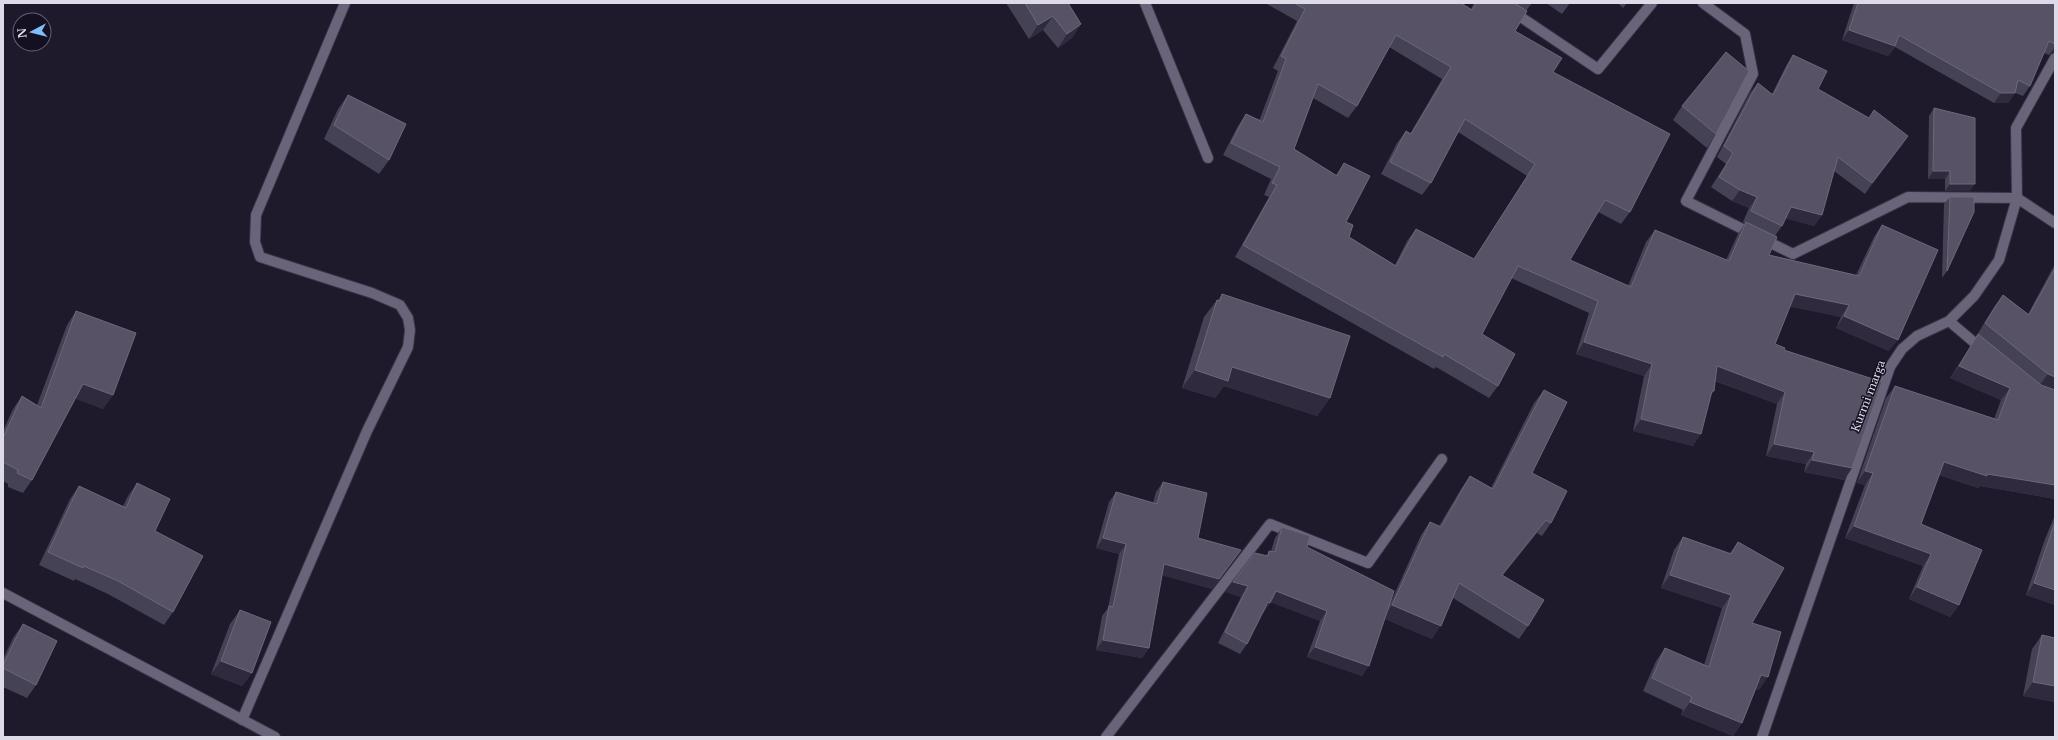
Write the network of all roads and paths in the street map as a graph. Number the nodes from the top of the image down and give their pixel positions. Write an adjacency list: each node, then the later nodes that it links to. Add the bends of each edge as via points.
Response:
1 (345, 3): 14 (street, via 256,215 255,242 260,257 372,293 400,305 408,318 408,347 367,431)
2 (1145, 3): 7 (street)
3 (1500, 3): 4 (street, via 1598,69)
4 (1652, 3)
5 (1703, 3): 8 (street, via 1745,34 1753,74 1686,201 1793,254 1908,197)
6 (2055, 58): 8 (street, Kurmi marga, via 2016,128)
7 (1208, 158)
8 (2017, 198): 9 (street); 10 (street, Kurmi marga, via 1999,260 1974,296)
9 (2055, 223)
10 (1949, 322): 11 (street); 17 (street, Kurmi marga, via 1917,336 1902,349 1890,367)
11 (1989, 355)
12 (1442, 459): 16 (street, via 1368,563 1270,524)
13 (3, 593): 14 (street)
14 (242, 720): 15 (street)
15 (275, 737)
16 (1106, 737)
17 (1762, 737)

